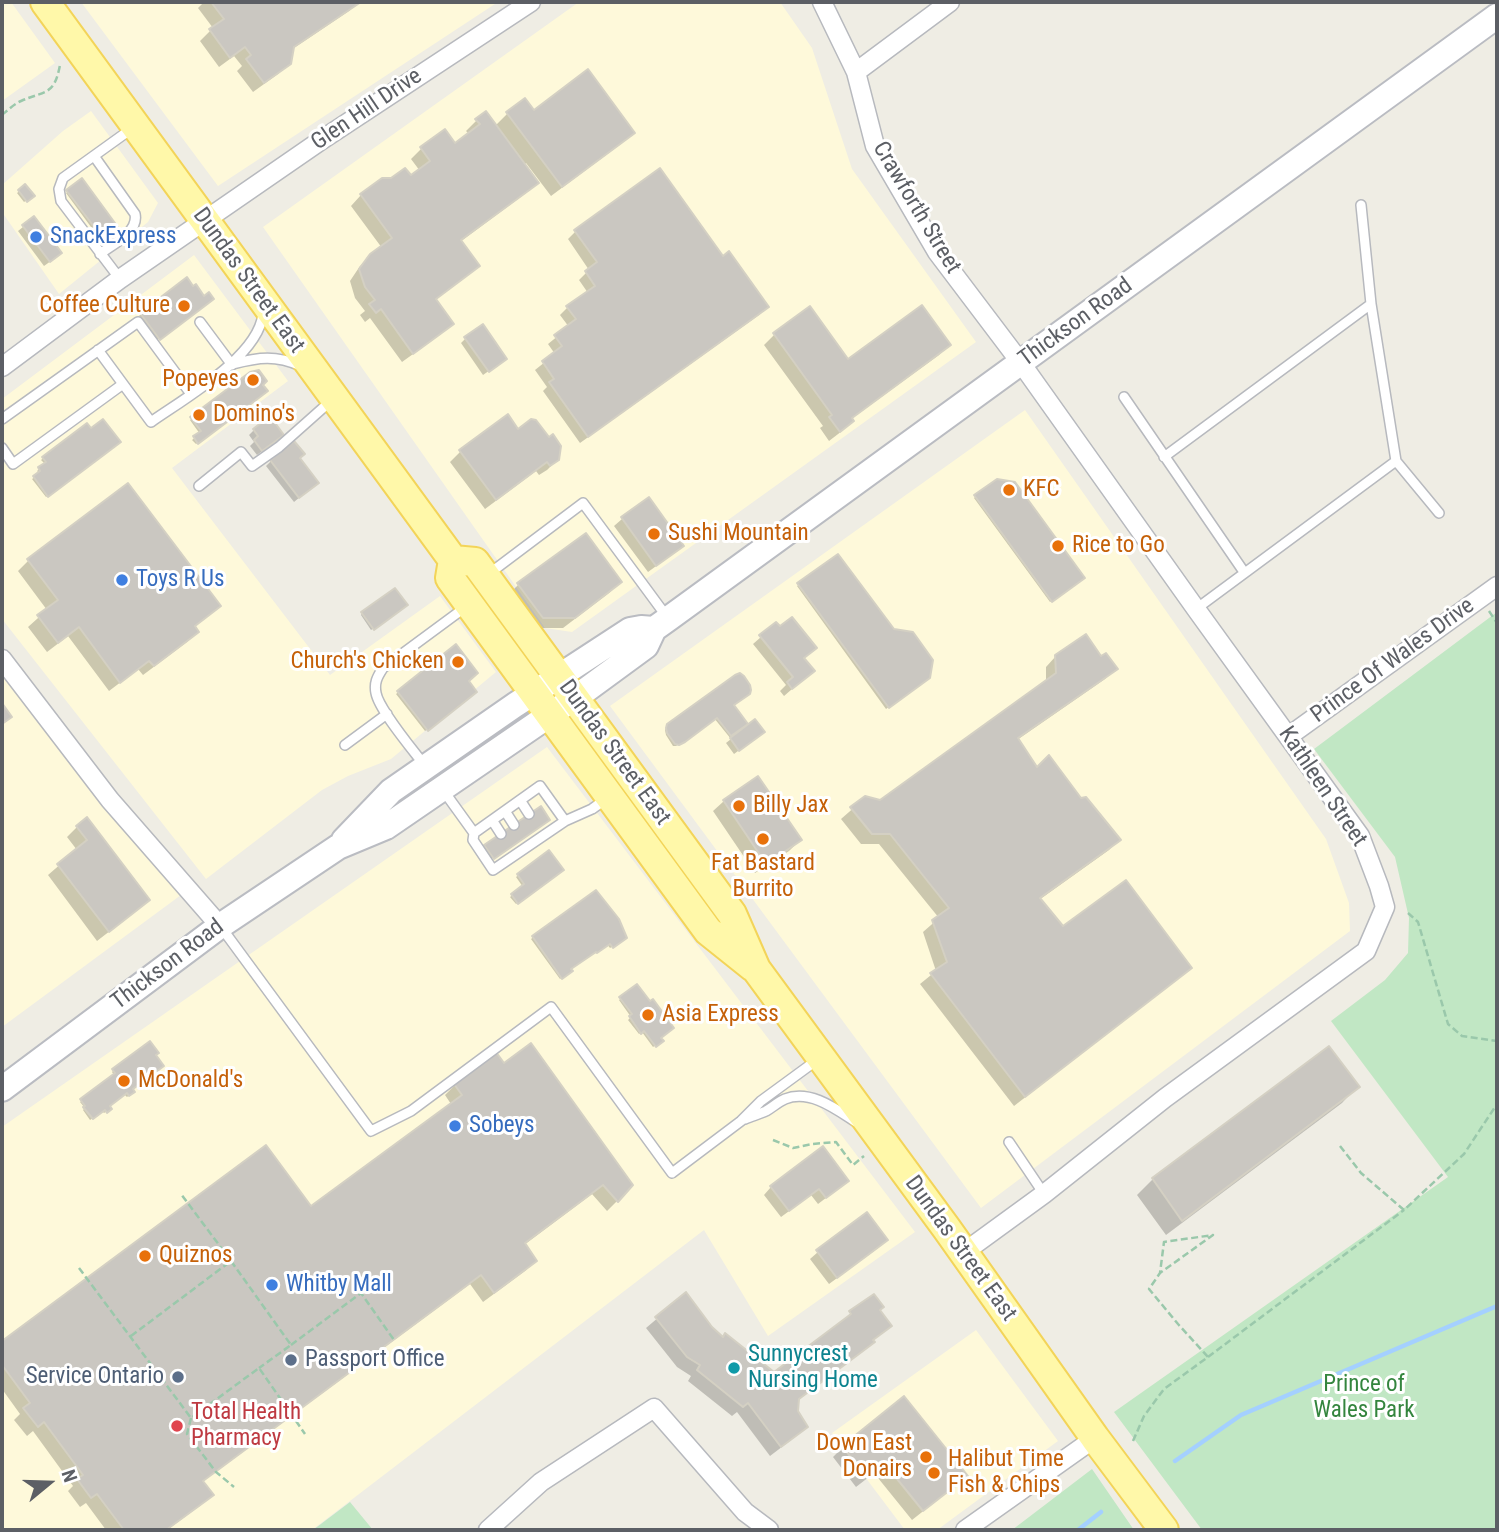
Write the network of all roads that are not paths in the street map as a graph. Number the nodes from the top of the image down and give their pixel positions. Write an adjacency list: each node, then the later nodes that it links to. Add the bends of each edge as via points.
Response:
1 (45, 2): 7 (main road, Dundas Street East)
2 (531, 2): 10 (street, Glen Hill Drive)
3 (822, 2): 6 (street, Crawforth Street)
4 (950, 2): 6 (street)
5 (1497, 16): 17 (main road, Thickson Road)
6 (856, 72): 17 (street, Crawforth Street, via 875,146 937,252)
7 (135, 126): 8 (lane); 10 (main road, Dundas Street East)
8 (94, 156): 11 (lane, via 63,178 59,189 61,201); 11 (lane, via 137,219 133,229)
9 (1361, 205): 14 (lane)
10 (204, 221): 12 (street, Glen Hill Drive); 13 (main road, Dundas Street East)
11 (100, 254): 12 (lane)
12 (120, 279): 19 (street, Glen Hill Drive)
13 (262, 300): 18 (lane, via 258,332); 20 (main road, Dundas Street East)
14 (1371, 304): 27 (lane); 28 (lane)
15 (200, 323): 18 (lane)
16 (98, 350): 21 (lane); 22 (lane, via 138,322); 25 (lane)
17 (1021, 362): 36 (street, Kathleen Street); 37 (main road, Thickson Road)
18 (232, 365): 20 (lane, via 267,358 299,364); 22 (lane)
19 (2, 367)
20 (317, 374): 24 (main road, Dundas Street East)
21 (123, 384): 22 (lane, via 151,422); 26 (lane, via 13,464)
22 (191, 394)
23 (1124, 397): 27 (lane)
24 (334, 398): 29 (lane, via 253,466 241,452); 31 (main road, Dundas Street East)
25 (2, 419)
26 (2, 448)
27 (1164, 457): 32 (lane)
28 (1396, 461): 30 (lane); 32 (lane)
29 (199, 486)
30 (1439, 513)
31 (453, 560): 33 (main road, Dundas Street East, via 475,562); 35 (main road, Dundas Street East, via 450,578)
32 (1244, 572): 36 (lane)
33 (485, 576): 37 (lane, via 583,503); 39 (main road, Dundas Street East)
34 (1497, 586): 42 (street, Prince Of Wales Drive)
35 (469, 604): 40 (main road, Dundas Street East); 41 (lane, via 383,668 375,679 376,694)
36 (1196, 609): 42 (street, Kathleen Street)
37 (661, 624): 39 (main road, Thickson Road, via 646,646)
38 (2, 659): 56 (street, via 110,800)
39 (566, 688): 40 (main road, Thickson Road); 57 (main road, Dundas Street East, via 732,914)
40 (542, 704): 44 (main road, Thickson Road); 45 (main road, Thickson Road); 46 (main road, Dundas Street East)
41 (387, 714): 43 (lane); 44 (lane)
42 (1289, 736): 63 (street, Kathleen Street, via 1360,836 1379,886 1385,907 1366,950)
43 (345, 745)
44 (426, 767): 55 (main road, Thickson Road, via 391,791)
45 (442, 789): 53 (lane); 55 (main road, Thickson Road, via 386,827)
46 (609, 797): 51 (lane); 57 (main road, Dundas Street East, via 708,931)
47 (520, 800): 48 (lane); 49 (lane); 51 (lane, via 540,786)
48 (505, 811): 50 (lane); 52 (lane)
49 (529, 814)
50 (492, 820): 53 (lane); 54 (lane)
51 (565, 821): 53 (lane, via 541,831 493,870 473,840)
52 (514, 825)
53 (474, 833)
54 (501, 834)
55 (338, 847): 56 (main road, Thickson Road)
56 (220, 926): 59 (main road, Thickson Road); 60 (lane, via 371,1131 411,1111 551,1007 672,1173)
57 (756, 969): 58 (main road, Dundas Street East)
58 (820, 1058): 60 (lane); 62 (main road, Dundas Street East)
59 (2, 1089)
60 (741, 1121): 62 (lane, via 783,1100 802,1096 840,1112)
61 (1009, 1142): 63 (lane)
62 (872, 1147): 64 (main road, Dundas Street East)
63 (1044, 1194): 64 (street, Kathleen Street)
64 (963, 1253): 65 (main road, Dundas Street East)
65 (1096, 1438): 68 (street); 69 (main road, Dundas Street East)
66 (488, 1530): 67 (street, via 541,1482 653,1408 745,1512)
67 (769, 1530)
68 (965, 1530)
69 (1164, 1530)

